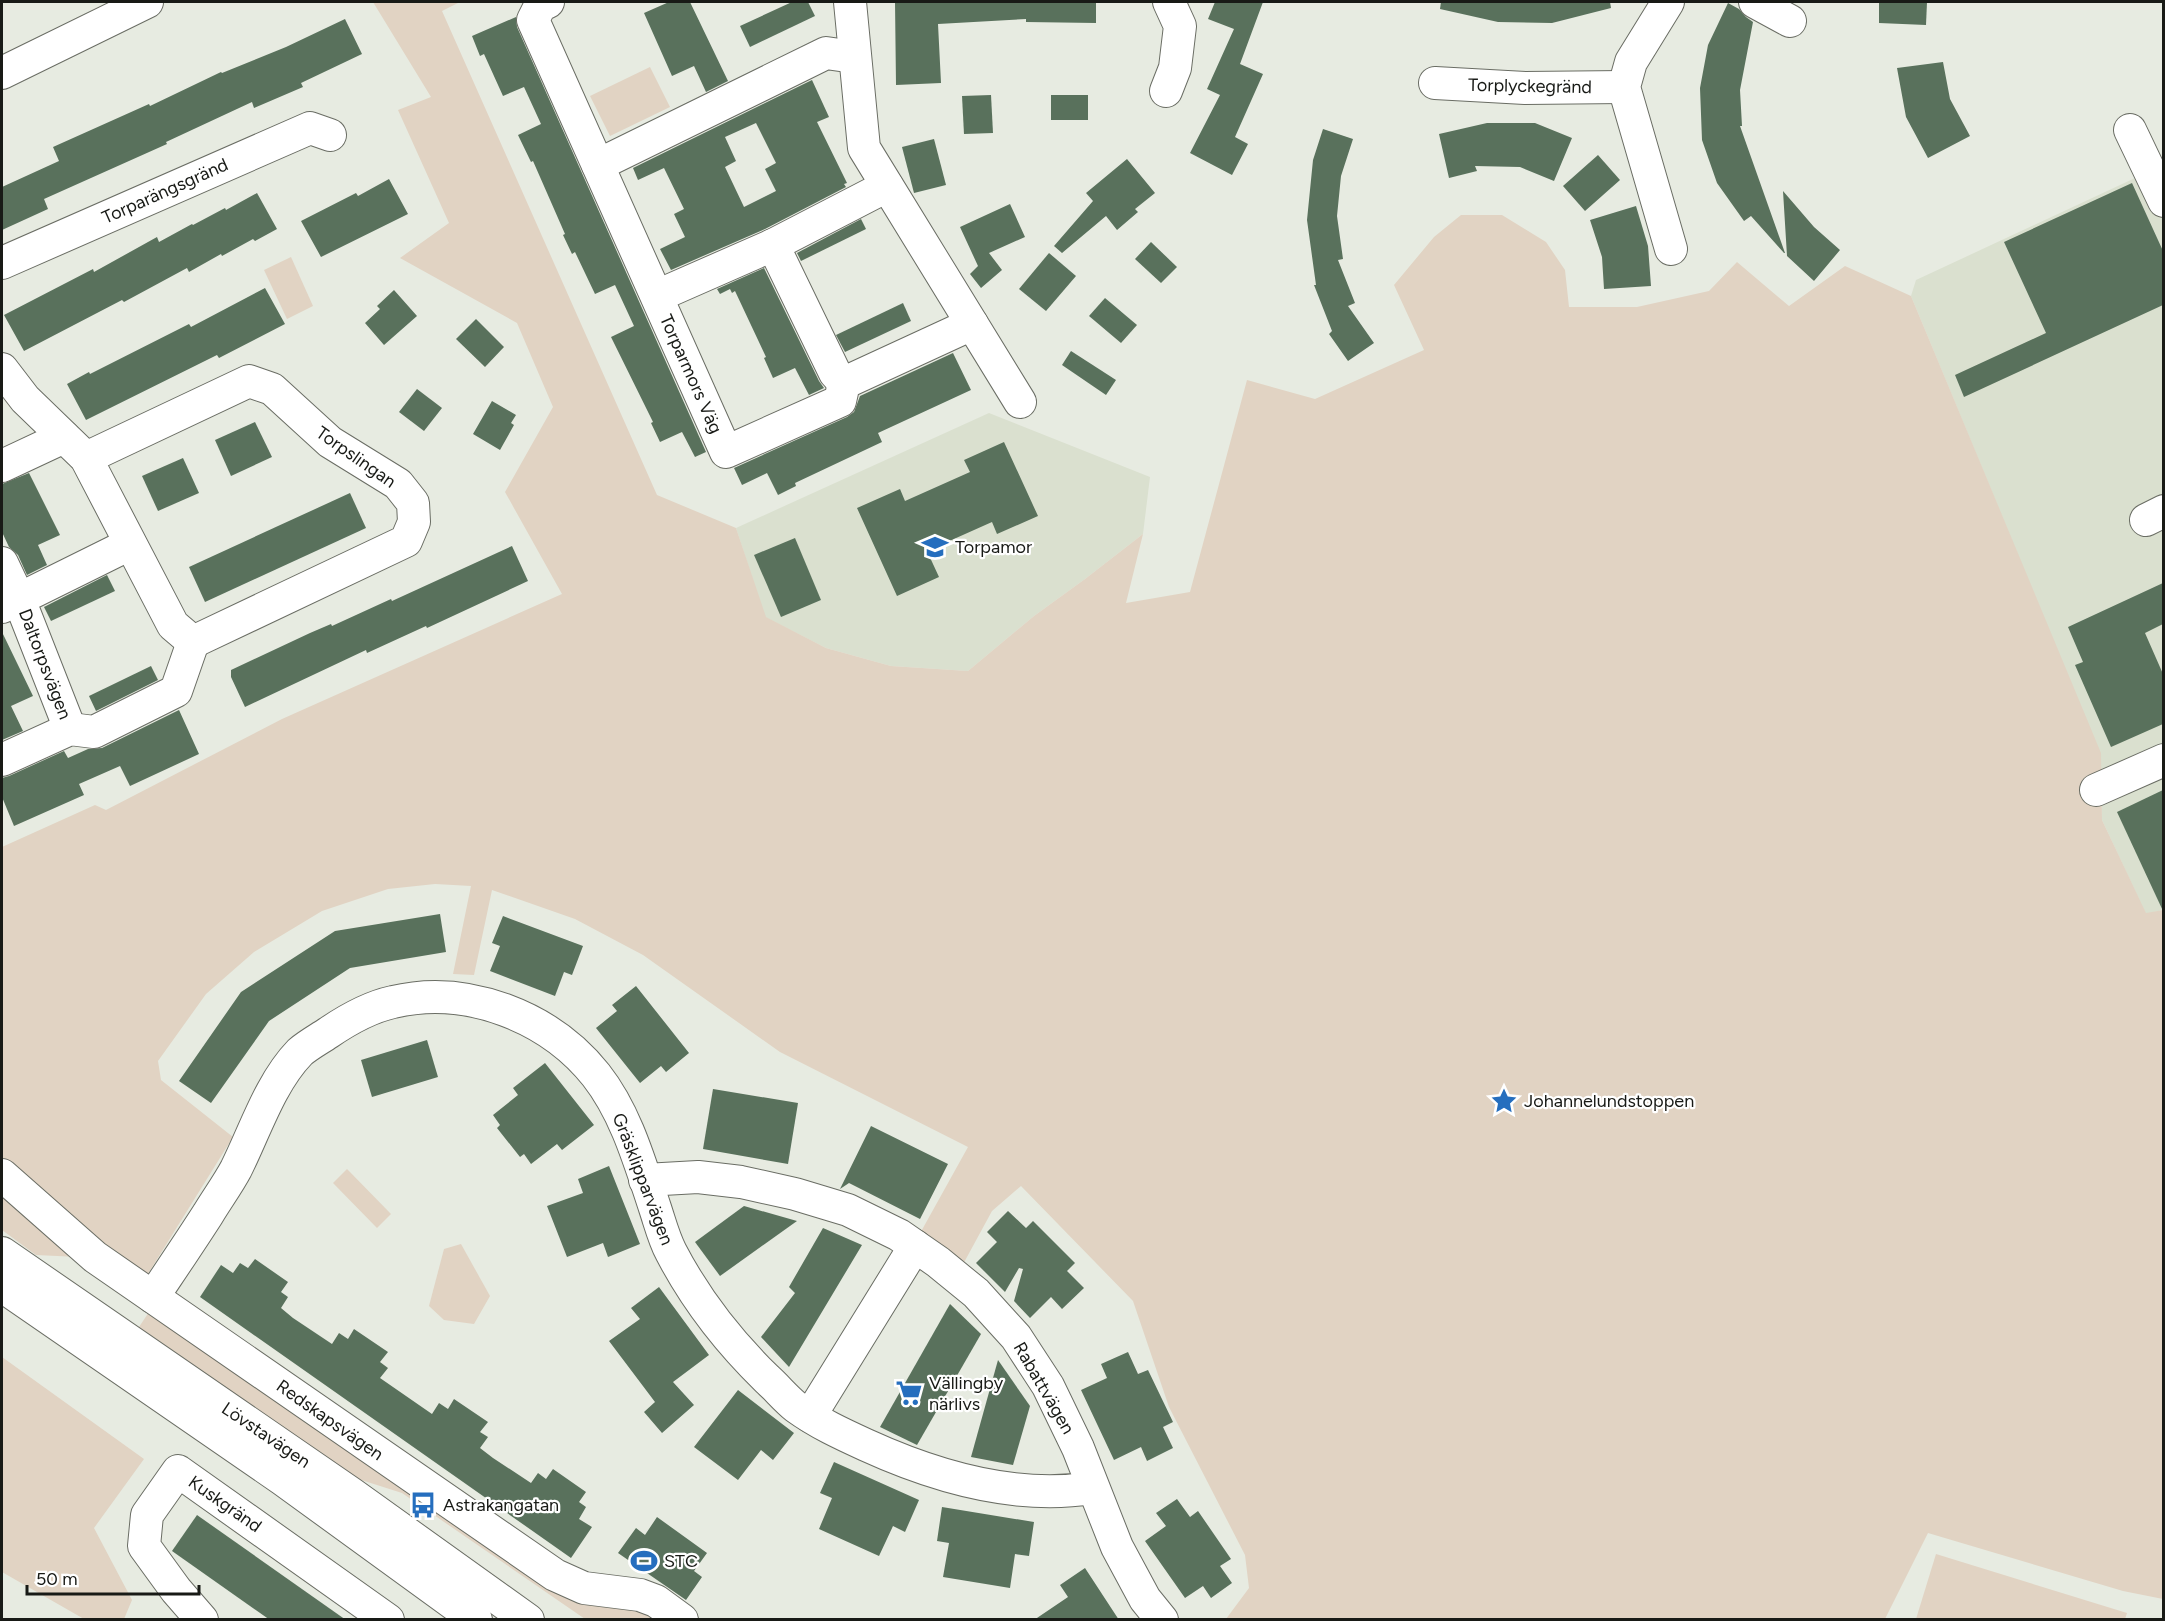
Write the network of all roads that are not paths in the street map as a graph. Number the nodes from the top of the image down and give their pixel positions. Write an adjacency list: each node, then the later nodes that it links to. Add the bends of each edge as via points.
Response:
1 (147, 2): 9 (street)
2 (548, 2): 15 (street, Torparmors Väg, via 540,6 533,20)
3 (850, 2): 8 (street)
4 (1168, 2): 12 (street, via 1180,26 1175,68)
5 (1668, 2): 11 (street, via 1631,62)
6 (1755, 2): 7 (street)
7 (1790, 21)
8 (854, 57): 15 (street, via 826,53); 16 (street, via 864,148)
9 (2, 73)
10 (1435, 83): 11 (street, Torplyckegränd, via 1525,88)
11 (1624, 87): 19 (street)
12 (1166, 91)
13 (2130, 130): 17 (street)
14 (330, 135): 20 (street, Torparängsgränd, via 310,128)
15 (598, 165): 21 (street, Torparmors Väg)
16 (887, 186): 18 (street, Torparmors Väg); 22 (street)
17 (2163, 201)
18 (773, 245): 21 (street, Torparmors Väg); 24 (street, via 835,373)
19 (1671, 249)
20 (2, 263)
21 (657, 296): 24 (street, Torparmors Väg, via 726,452 840,401)
22 (972, 324): 24 (street); 25 (street)
23 (2, 369): 26 (street, via 25,399)
24 (844, 383)
25 (1020, 402)
26 (75, 447): 27 (street); 28 (street); 31 (street, Torpslingan, via 249,381 272,389 330,442 398,484 413,503 414,522 406,541)
27 (2, 466)
28 (130, 544): 30 (street, Daltorpsvägen); 31 (street, via 173,625)
29 (2, 563): 30 (street, Daltorpsvägen)
30 (10, 603): 32 (street, Daltorpsvägen)
31 (193, 642): 32 (street, Daltorpsvägen, via 176,691 94,732)
32 (70, 729): 33 (street, Daltorpsvägen)
33 (2, 760)
34 (2163, 760): 35 (street)
35 (2096, 789)
36 (2, 1175): 41 (street, Redskapsvägen, via 95,1257)
37 (645, 1180): 38 (street, Rabattvägen, via 698,1177 795,1194 848,1210); 41 (street, Gräsklipparvägen, via 613,1100 574,1050 547,1030 459,997 392,1002 338,1026 301,1051 264,1107 235,1171); 42 (street, Gräsklipparvägen, via 669,1250 706,1311 748,1361)
38 (915, 1245): 42 (street); 43 (street, Rabattvägen, via 976,1293 1016,1337 1048,1386)
39 (2, 1253): 47 (street, Lövstavägen)
40 (2, 1286): 46 (street, Lövstavägen, via 282,1479)
41 (153, 1297): 48 (street, Redskapsvägen, via 555,1575 584,1588 640,1595 656,1601)
42 (810, 1416): 43 (street, Gräsklipparvägen, via 893,1457 944,1474 1007,1489)
43 (1092, 1488): 49 (street, Rabattvägen, via 1117,1547 1145,1599)
44 (202, 1620): 45 (street, Kuskgränd, via 144,1546 147,1515 178,1471)
45 (388, 1620)
46 (476, 1620)
47 (528, 1620)
48 (682, 1620)
49 (1162, 1620)

